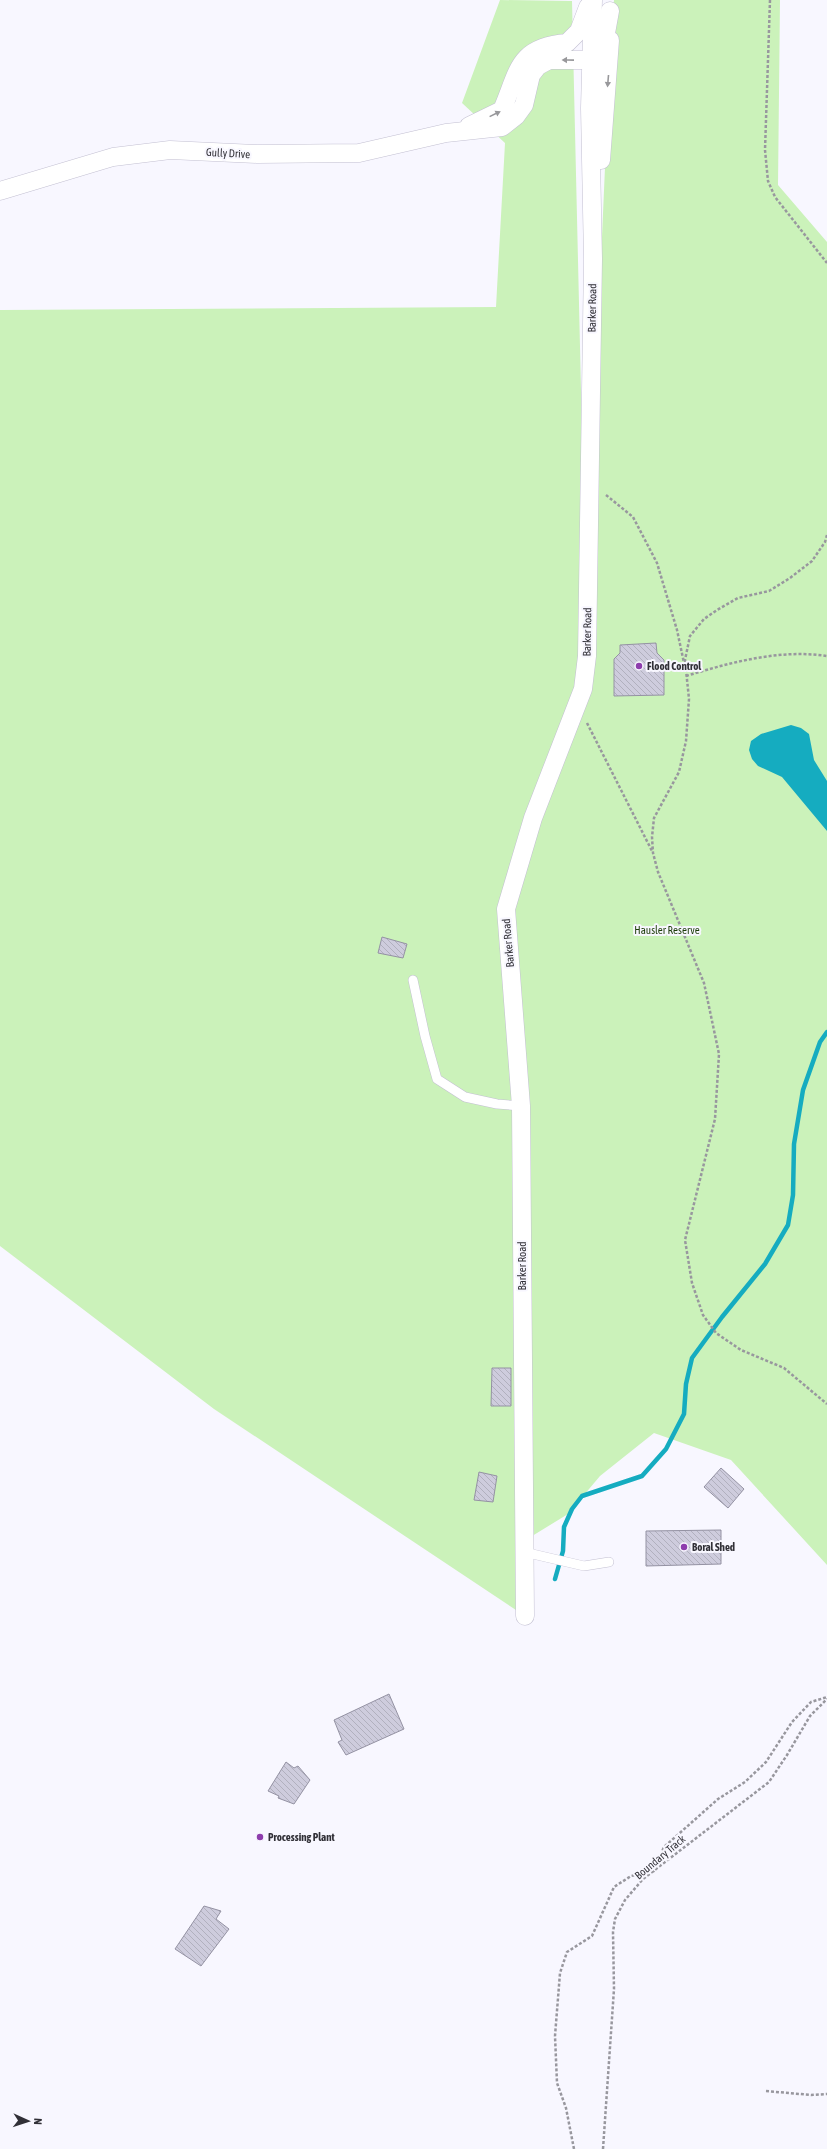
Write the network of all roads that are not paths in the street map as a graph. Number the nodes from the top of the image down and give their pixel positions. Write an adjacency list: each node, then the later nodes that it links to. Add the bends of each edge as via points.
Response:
1 (592, 0): 3 (street, Barker Road); 4 (street, Gully Drive, one-way to 1, via 502,110 513,79 526,58 553,44 567,43 579,32)
2 (610, 5): 3 (street, via 602,55); 6 (street, Barker Road, one-way to 6, via 609,70)
3 (592, 60): 4 (street, Gully Drive, one-way to 4, via 549,60 538,66 531,76 524,105 516,116 502,126); 6 (street, Barker Road)
4 (460, 131): 5 (street, Gully Drive, via 359,153 257,154 170,150 113,157)
5 (0, 191)
6 (593, 259): 8 (street, Barker Road, via 587,656 583,689 533,818 506,909)
7 (412, 980): 8 (lane, via 437,1079 465,1097)
8 (521, 1106): 9 (street, Barker Road)
9 (524, 1552): 10 (lane, via 584,1566); 11 (street, Barker Road)
10 (609, 1562)
11 (525, 1616)

